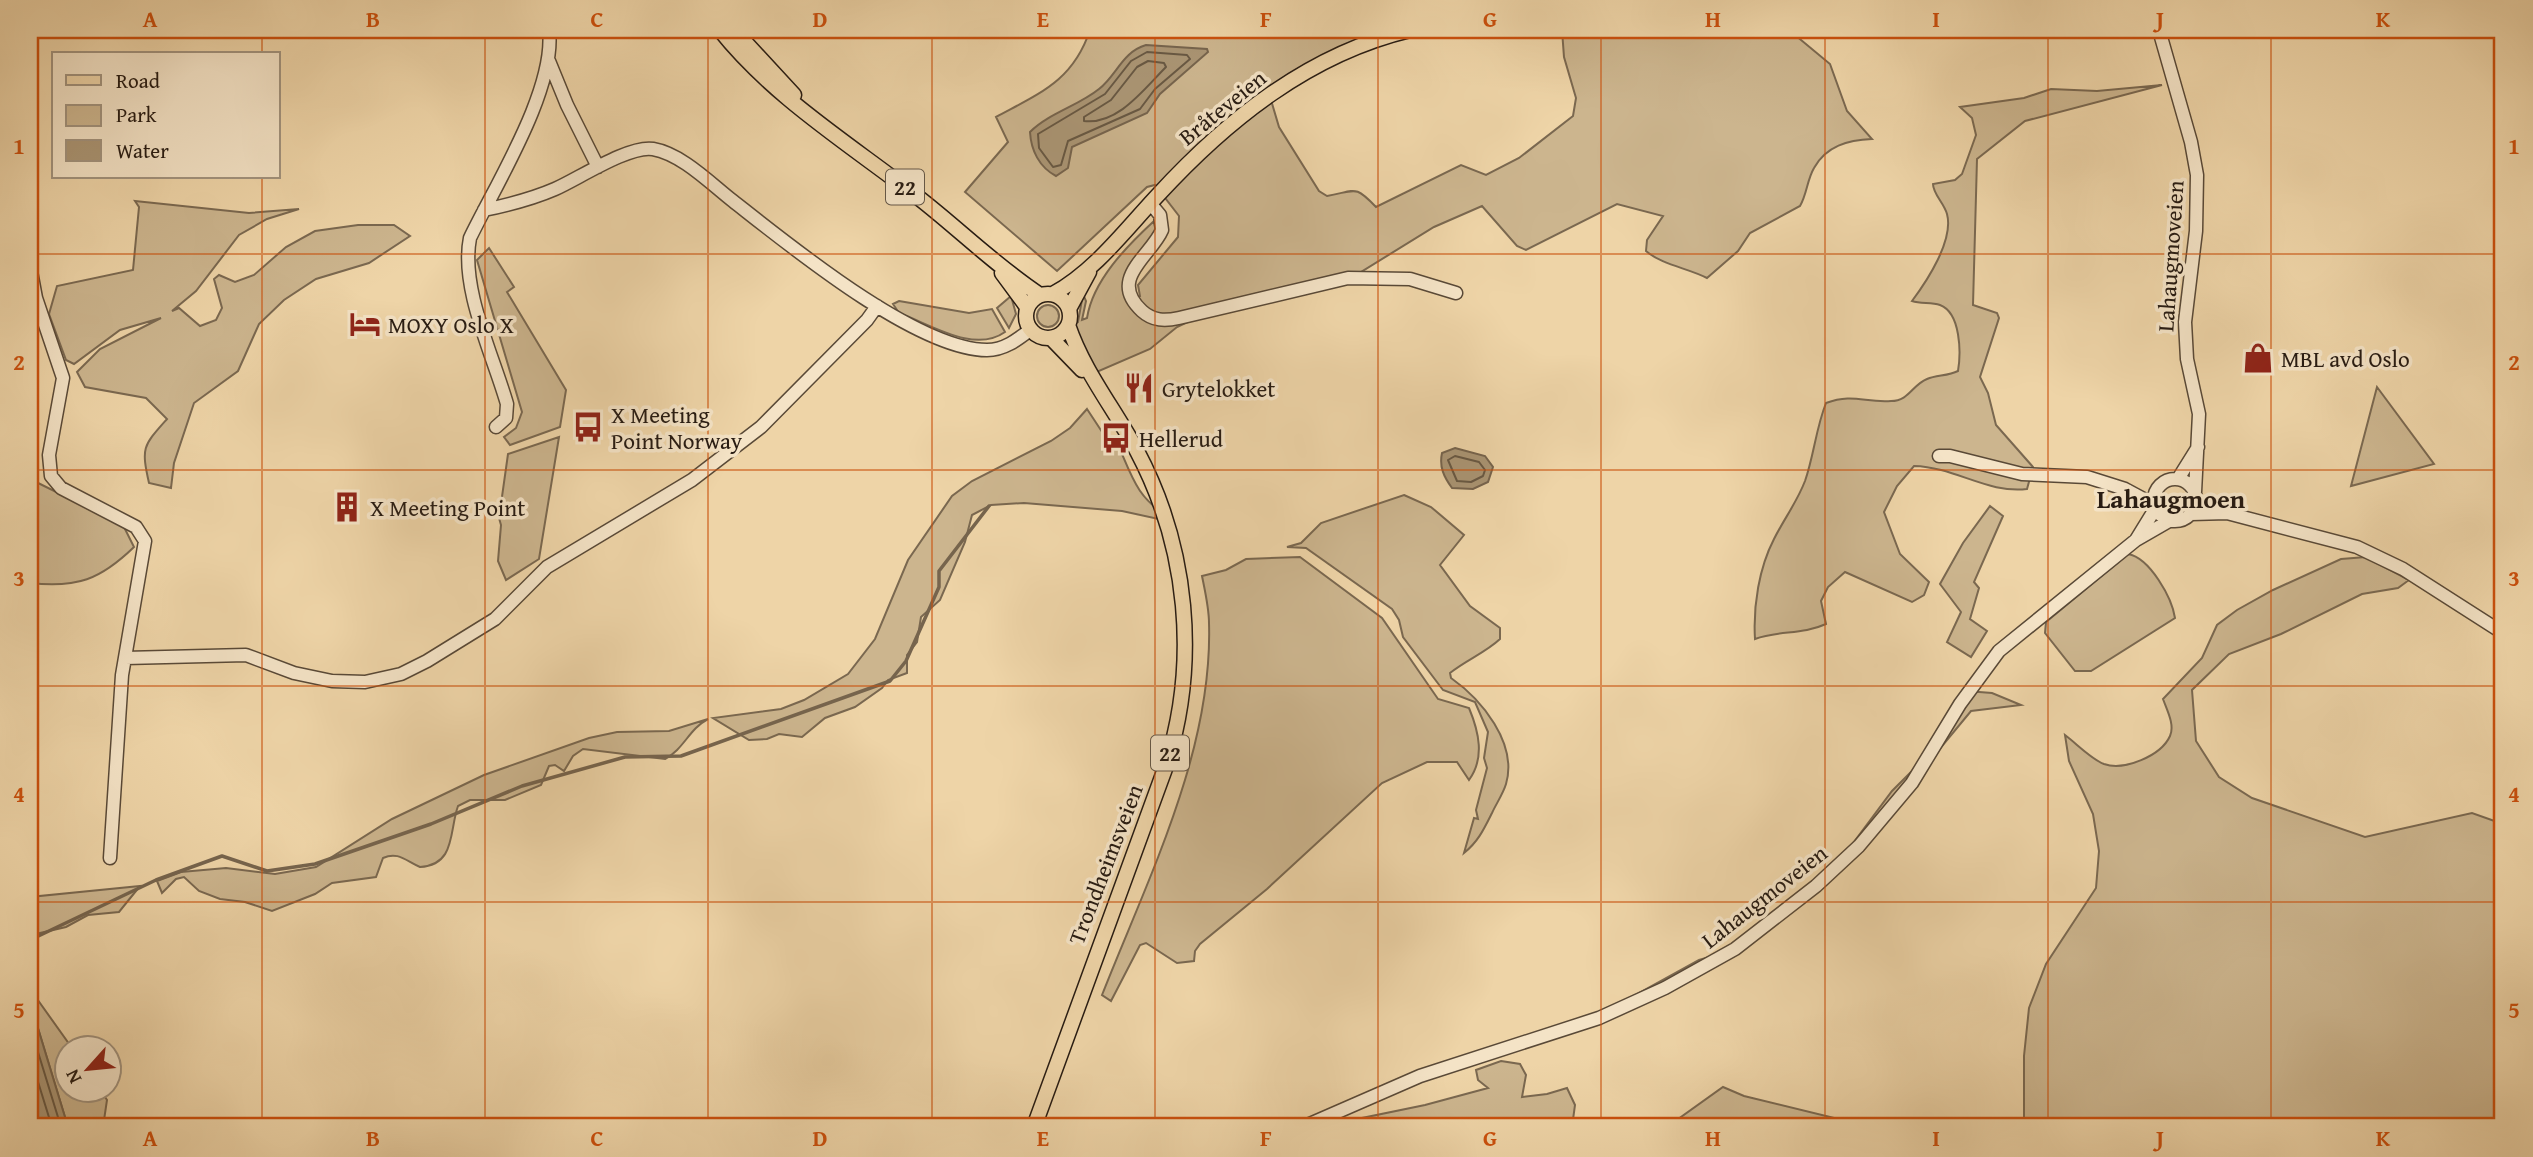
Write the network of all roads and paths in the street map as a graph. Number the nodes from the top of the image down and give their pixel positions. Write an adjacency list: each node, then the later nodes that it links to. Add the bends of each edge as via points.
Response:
1 (549, 30): 6 (street)
2 (720, 30): 7 (main road, 22, via 767,82)
3 (734, 30): 7 (main road, 22)
4 (1410, 30): 9 (main road, Bråteveien, via 1345,53 1264,98 1214,137)
5 (2159, 30): 24 (street, Lahaugmoveien, via 2192,142 2197,175 2185,334 2199,414)
6 (549, 61): 8 (street); 10 (street, via 538,98)
7 (814, 116): 11 (main road, 22)
8 (598, 167): 10 (street, via 530,199); 16 (street, via 646,149 675,158)
9 (1150, 203): 12 (main road, Bråteveien); 14 (street, via 1160,215 1162,230 1136,264 1130,285 1136,305 1154,319 1179,318 1348,278 1410,279)
10 (484, 210): 23 (street, via 466,257 507,404 506,418)
11 (992, 261): 15 (main road, 22); 17 (main road, 22)
12 (1093, 265): 15 (main road, Bråteveien); 18 (main road, Bråteveien)
13 (30, 267): 36 (street, via 63,378 49,455 51,476 61,488 136,527 145,541)
14 (1456, 293)
15 (1047, 294): 17 (main road); 18 (main road, 22, via 1063,300)
16 (877, 306): 20 (street, via 940,338 979,350 1006,346); 36 (street, via 761,427 692,480 547,567 495,619 428,662 365,682 294,673 246,655)
17 (1027, 307): 20 (main road, 22)
18 (1069, 309): 19 (main road, 22)
19 (1068, 325): 21 (main road); 22 (main road, Trondheimsveien / 22)
20 (1030, 330): 21 (main road, 22)
21 (1051, 338): 22 (main road, Trondheimsveien / 22)
22 (1091, 378): 38 (main road, Trondheimsveien / 22, via 1140,458 1166,521 1181,589 1184,678 1166,766)
23 (496, 427)
24 (2198, 447): 26 (street); 29 (street, Lahaugmoveien)
25 (1939, 456): 28 (street, via 2044,477 2087,477)
26 (2178, 479): 27 (street); 29 (street)
27 (2158, 487): 28 (street); 30 (street)
28 (2125, 489): 30 (street)
29 (2195, 493): 31 (street); 32 (street)
30 (2154, 506): 33 (street); 34 (street, Lahaugmoveien)
31 (2227, 513): 32 (street); 35 (street, via 2372,553 2420,578)
32 (2191, 514): 33 (street, via 2181,521)
33 (2169, 521): 34 (street, Lahaugmoveien)
34 (2136, 540): 39 (street, Lahaugmoveien, via 1999,651 1919,772 1874,828 1827,877 1742,944 1699,971 1599,1018 1402,1082)
35 (2503, 633)
36 (125, 658): 37 (street)
37 (110, 858)
38 (1034, 1127)
39 (1304, 1127)

